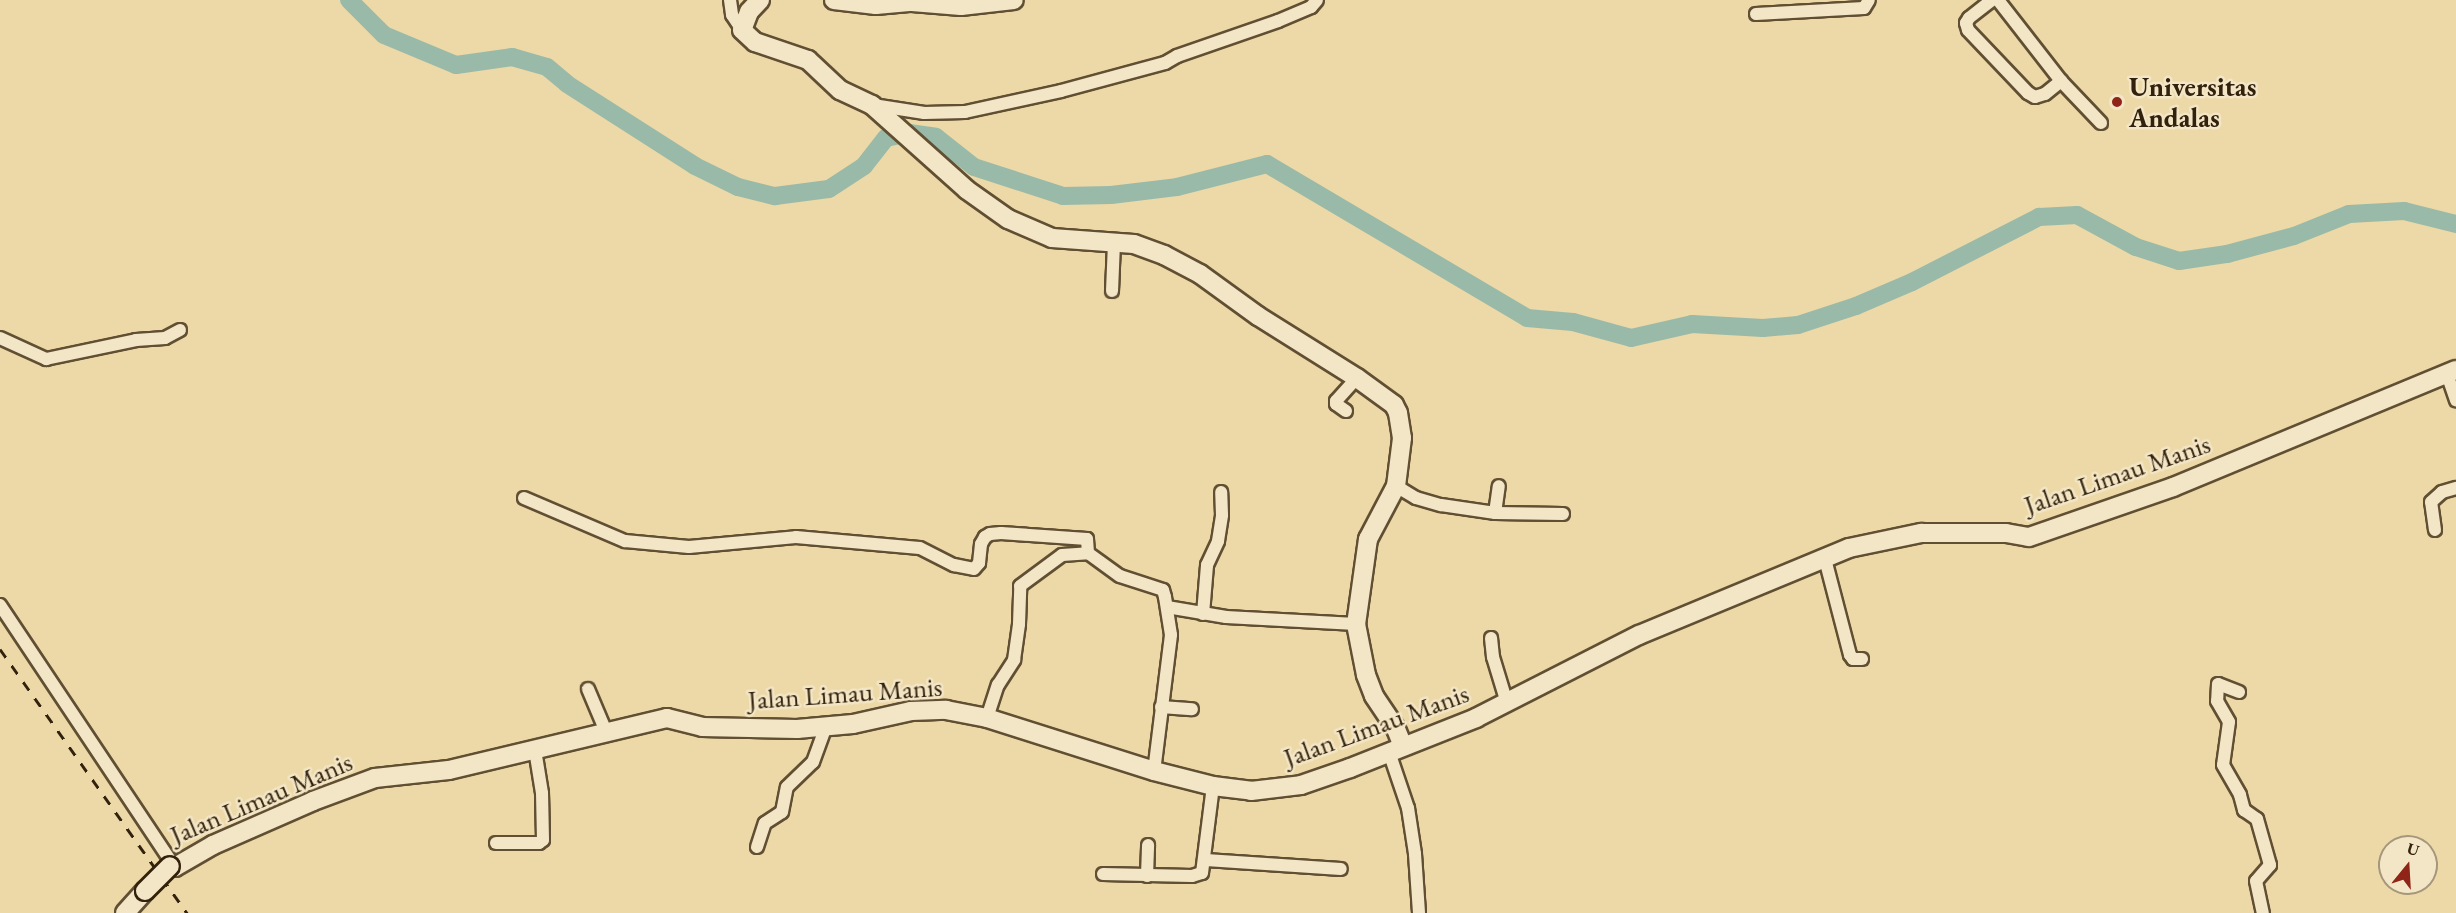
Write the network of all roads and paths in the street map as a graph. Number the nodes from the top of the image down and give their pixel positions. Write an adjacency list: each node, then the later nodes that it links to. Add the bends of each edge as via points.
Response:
1 (730, 0): 10 (street, via 732,15)
2 (760, 0): 10 (street, via 749,12)
3 (834, 0): 4 (street, via 876,5 912,2 961,6)
4 (1014, 0)
5 (1317, 0): 12 (street, via 1311,7 1278,21 1165,63 1061,91 965,112)
6 (1869, 0): 9 (street, via 1864,8)
7 (1992, 0): 11 (street, via 1969,18 1968,30 2028,93 2039,97)
8 (1998, 0): 11 (street)
9 (1756, 14)
10 (742, 30): 12 (street, via 768,49 808,60 840,90)
11 (2061, 81): 13 (street)
12 (877, 110): 14 (street, via 967,190 1025,228 1052,238)
13 (2101, 123)
14 (1114, 243): 15 (street); 19 (street, via 1144,246 1200,274)
15 (1112, 291)
16 (180, 330): 17 (street, via 165,338 136,340 46,359)
17 (0, 338)
18 (2451, 372): 20 (street); 31 (street, Jalan Limau Manis, via 2172,487 2029,537 2006,533 1912,534 1849,548)
19 (1357, 378): 21 (street, via 1336,401); 25 (street, via 1394,405 1398,413 1402,438)
20 (2456, 400)
21 (1346, 411)
22 (1499, 486): 27 (street)
23 (2456, 488): 29 (street, via 2442,492 2431,502)
24 (1221, 492): 34 (street, via 1222,515 1218,541 1207,565)
25 (1393, 492): 27 (street); 35 (street, via 1368,539)
26 (524, 498): 30 (street, via 625,541 689,548 796,537 920,548 954,565 974,569 985,537 1001,533 1087,539)
27 (1495, 513): 28 (street)
28 (1563, 514)
29 (2434, 530)
30 (1088, 553): 33 (street, via 1120,576 1162,590); 43 (street, via 1062,555 1020,586 1014,660 998,685)
31 (1825, 559): 37 (street, via 1850,655); 40 (street, Jalan Limau Manis, via 1639,635)
32 (0, 605): 54 (street)
33 (1167, 607): 34 (street); 41 (street, via 1171,635)
34 (1203, 614): 35 (street)
35 (1356, 624): 46 (street, via 1370,686 1396,729)
36 (1491, 638): 40 (street)
37 (1862, 659)
38 (588, 689): 45 (street)
39 (2239, 692): 60 (street, via 2218,684 2217,701 2229,722 2223,765 2244,810 2257,819 2270,865 2256,881)
40 (1507, 703): 46 (street, Jalan Limau Manis)
41 (1161, 707): 42 (street); 48 (street)
42 (1191, 709)
43 (987, 718): 44 (street, Jalan Limau Manis, via 928,709); 48 (street, Jalan Limau Manis)
44 (826, 727): 45 (street, Jalan Limau Manis, via 702,727 667,718); 52 (street, via 813,762 787,787 782,812 765,823)
45 (607, 734): 47 (street, Jalan Limau Manis)
46 (1396, 749): 49 (street, Jalan Limau Manis, via 1350,768 1279,789 1251,791); 59 (street, via 1415,854)
47 (535, 750): 50 (street, via 542,793 543,840); 54 (street, Jalan Limau Manis, via 449,770 356,784 213,845)
48 (1154, 771): 49 (street, Jalan Limau Manis)
49 (1213, 786): 53 (street)
50 (496, 843)
51 (1148, 844): 57 (street)
52 (758, 847)
53 (1206, 860): 55 (street); 57 (street, via 1198,876)
54 (173, 867): 58 (street, Jalan Limau Manis, bridge)
55 (1341, 868)
56 (1103, 874): 57 (street)
57 (1147, 876)
58 (125, 913)
59 (1419, 913)
60 (2263, 913)

